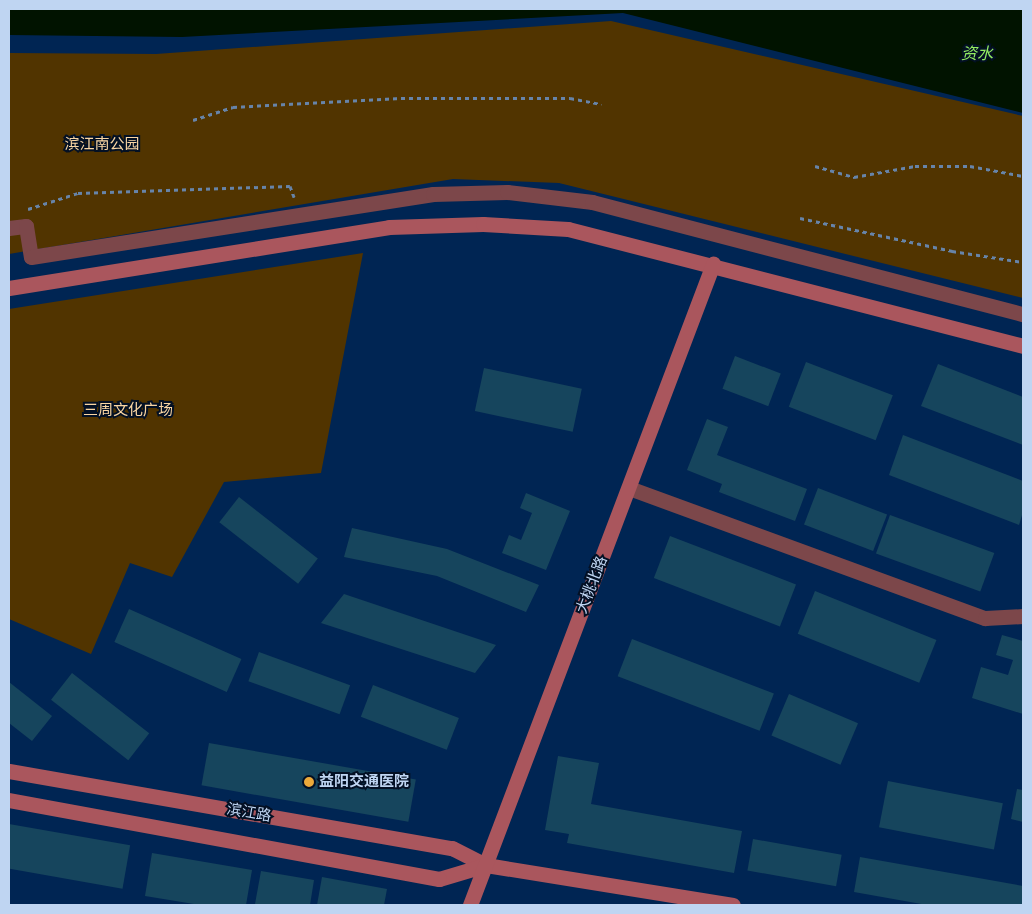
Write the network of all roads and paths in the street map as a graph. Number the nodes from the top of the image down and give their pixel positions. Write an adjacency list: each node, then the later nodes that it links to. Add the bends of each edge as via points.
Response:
1 (601, 104): 2 (path, via 570,98 401,98 233,107)
2 (193, 120)
3 (815, 166): 4 (path, via 854,177 915,166 970,166)
4 (1023, 176)
5 (26, 209): 6 (path, via 78,193 290,186)
6 (302, 215): 8 (street, via 32,258 26,226); 12 (street, via 433,194 507,192 592,202)
7 (800, 218): 9 (path, via 952,251)
8 (9, 228)
9 (1023, 262)
10 (713, 264): 11 (street, via 568,229 483,224 389,228); 13 (street); 14 (street, 大桃北路)
11 (9, 288)
12 (1023, 314)
13 (1023, 346)
14 (628, 488): 15 (street, via 985,618); 18 (street, 大桃北路)
15 (1023, 616)
16 (9, 771): 18 (street, 滨江路, via 452,848)
17 (9, 800): 18 (street, 滨江路, via 439,879)
18 (486, 865): 19 (street, 大桃北路); 20 (street, 滨江路)
19 (470, 905)
20 (733, 905)

